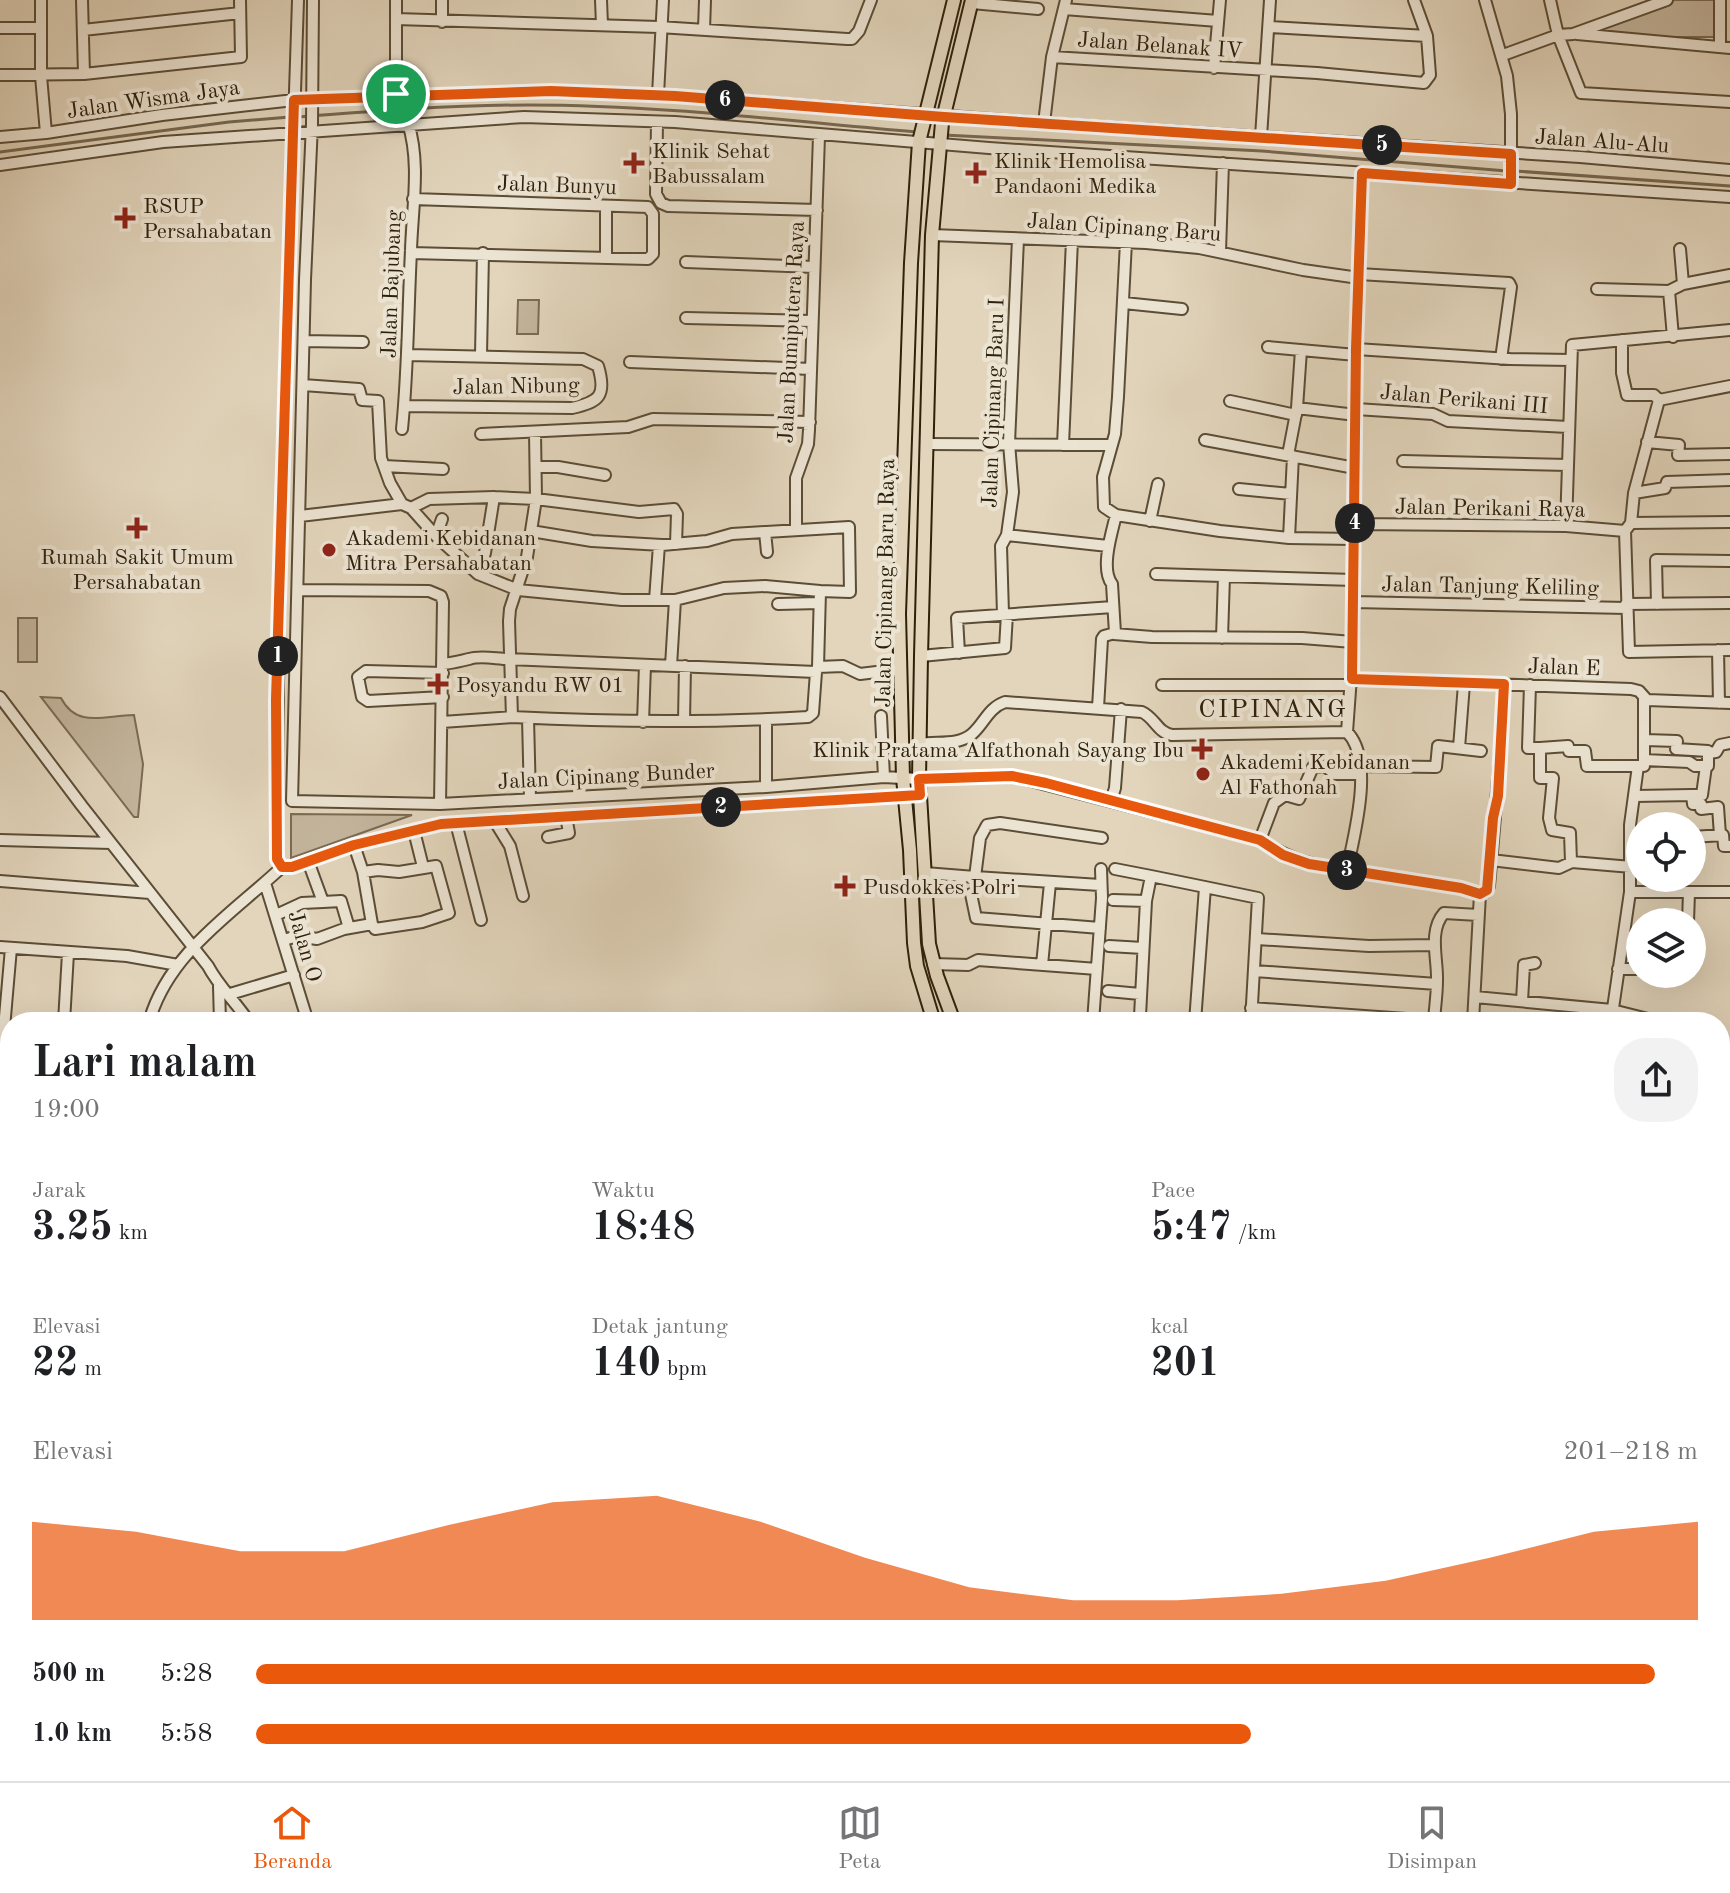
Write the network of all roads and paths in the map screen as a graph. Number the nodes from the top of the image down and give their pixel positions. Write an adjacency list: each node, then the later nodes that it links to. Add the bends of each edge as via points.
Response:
1 (41, 0): 31 (street)
2 (82, 0): 32 (street)
3 (240, 0): 23 (street)
4 (298, 0): 47 (street)
5 (313, 0): 48 (street)
6 (396, 0): 24 (street)
7 (442, 0): 26 (street)
8 (601, 0): 27 (street)
9 (663, 0): 28 (street)
10 (705, 0): 33 (street)
11 (871, 0): 33 (street, via 852,39)
12 (954, 0): 56 (main road, Jalan Cipinang Baru Raya)
13 (1220, 0): 25 (street)
14 (1270, 0): 29 (street)
15 (1414, 0): 36 (street)
16 (1485, 0): 38 (street)
17 (1550, 0): 35 (street)
18 (1667, 0): 34 (street)
19 (1720, 0): 37 (street)
20 (972, 1): 22 (street); 50 (main road, Jalan Cipinang Baru Raya)
21 (1065, 4): 25 (street); 39 (street)
22 (1038, 9)
23 (240, 13): 32 (street); 42 (street, via 241,57)
24 (396, 19): 26 (street); 45 (street)
25 (1218, 21): 40 (street)
26 (442, 22): 27 (street)
27 (602, 25): 28 (street)
28 (662, 27): 33 (street); 46 (street)
29 (1270, 27): 36 (street); 41 (street)
30 (0, 28): 31 (street)
31 (41, 28): 44 (street)
32 (83, 30): 42 (street)
33 (704, 30)
34 (1573, 34): 35 (street); 37 (street)
35 (1558, 35): 38 (street); 49 (street, via 1581,93)
36 (1427, 36): 41 (street, Jalan Belanak IV, via 1427,82)
37 (1725, 48)
38 (1503, 55): 64 (street)
39 (1052, 57): 40 (street, Jalan Belanak IV); 54 (street)
40 (1214, 68): 41 (street, Jalan Belanak IV)
41 (1265, 71): 61 (street)
42 (84, 74): 44 (street)
43 (0, 75): 44 (street)
44 (41, 76): 58 (street)
45 (396, 94): 46 (street, Jalan Wisma Jaya); 48 (street, Jalan Wisma Jaya)
46 (658, 95): 56 (street, Jalan Wisma Jaya)
47 (294, 102): 48 (street, Jalan Wisma Jaya); 57 (street); 58 (street, Jalan Wisma Jaya)
48 (312, 102): 55 (street)
49 (1730, 102)
50 (943, 120): 54 (street, Jalan Alu-Alu); 56 (street, Jalan Alu-Alu); 63 (main road, Jalan Cipinang Baru Raya)
51 (657, 122): 53 (street, Jalan Wisma Jaya, via 524,117); 59 (street, Jalan Wisma Jaya); 73 (street, via 656,194 661,203)
52 (408, 123): 53 (street, Jalan Wisma Jaya); 55 (street, Jalan Wisma Jaya); 62 (street, Jalan Bajubang)
53 (422, 123): 62 (street, Jalan Bajubang)
54 (1044, 123): 61 (street, Jalan Alu-Alu)
55 (312, 128): 57 (street, Jalan Wisma Jaya); 79 (street)
56 (922, 128): 59 (street, Jalan Wisma Jaya); 63 (street); 194 (main road, Jalan Cipinang Baru Raya, via 910,291)
57 (294, 130): 66 (street, Jalan Wisma Jaya); 78 (street)
58 (46, 133): 60 (street, Jalan Wisma Jaya)
59 (819, 136): 73 (street, Jalan Bumiputera Raya)
60 (0, 137)
61 (1261, 137): 64 (street, Jalan Alu-Alu)
62 (414, 141): 71 (street, Jalan Bajubang)
63 (940, 141): 65 (street); 74 (main road, Jalan Cipinang Baru Raya)
64 (1511, 158): 67 (street, Jalan Alu-Alu); 69 (street)
65 (1223, 163): 68 (street); 81 (street)
66 (0, 165)
67 (1730, 170)
68 (1362, 173): 69 (street); 88 (street)
69 (1511, 181): 70 (street)
70 (1730, 197)
71 (413, 199): 72 (street, Jalan Bunyu); 82 (street, Jalan Bajubang)
72 (606, 206): 84 (street); 84 (street, Jalan Bunyu, via 651,209 651,256)
73 (817, 210): 86 (street, Jalan Bumiputera Raya)
74 (932, 235): 75 (street, Jalan Cipinang Baru); 125 (main road, Jalan Cipinang Baru Raya)
75 (1018, 239): 76 (street, Jalan Cipinang Baru); 124 (street, Jalan Cipinang Baru I)
76 (1072, 240): 77 (street, Jalan Cipinang Baru); 126 (street)
77 (1126, 242): 81 (street, Jalan Cipinang Baru); 92 (street)
78 (290, 243): 79 (street); 204 (street)
79 (308, 243): 99 (street)
80 (1680, 249): 89 (street)
81 (1220, 251): 88 (street, Jalan Cipinang Baru, via 1303,270)
82 (411, 253): 83 (street); 104 (street, Jalan Bajubang)
83 (483, 253): 84 (street); 105 (street)
84 (606, 257)
85 (686, 262): 86 (street)
86 (814, 267): 95 (street, Jalan Bumiputera Raya)
87 (1730, 275): 89 (street)
88 (1359, 276): 103 (street); 106 (street, Jalan Cipinang Baru, via 1507,282 1510,335)
89 (1683, 284): 91 (street)
90 (1597, 289): 91 (street)
91 (1669, 291): 97 (street)
92 (1124, 303): 93 (street); 127 (street)
93 (1182, 309)
94 (686, 318): 95 (street)
95 (812, 321): 109 (street, Jalan Bumiputera Raya)
96 (1730, 330): 97 (street)
97 (1673, 337): 98 (street)
98 (1622, 340): 107 (street, via 1572,345); 112 (street, via 1627,395 1654,395)
99 (304, 341): 100 (street); 110 (street)
100 (363, 342)
101 (1268, 347): 102 (street)
102 (1301, 350): 103 (street); 115 (street)
103 (1356, 352): 106 (street); 116 (street)
104 (408, 355): 105 (street); 114 (street, Jalan Bajubang)
105 (481, 355): 114 (street, Jalan Nibung, via 583,359 600,370 600,395 593,403 572,408)
106 (1501, 359): 107 (street)
107 (1571, 360): 118 (street)
108 (630, 362): 109 (street)
109 (811, 369): 117 (street, Jalan Bumiputera Raya)
110 (303, 385): 132 (street, via 360,390 362,400 378,401); 146 (street)
111 (1730, 386): 112 (street)
112 (1659, 400): 123 (street)
113 (1230, 401): 115 (street, Jalan Perikani III)
114 (404, 406): 119 (street, Jalan Bajubang)
115 (1297, 411): 116 (street, Jalan Perikani III); 129 (street)
116 (1356, 412): 118 (street, Jalan Perikani III); 134 (street)
117 (810, 422): 120 (street, via 653,419 628,427); 153 (street, Jalan Bumiputera Raya, via 796,478)
118 (1568, 427): 131 (street)
119 (402, 429)
120 (535, 432): 121 (street); 133 (street)
121 (481, 434)
122 (1205, 440): 129 (street)
123 (1647, 442): 128 (street, via 1679,445 1678,455); 140 (street)
124 (1009, 443): 125 (street); 126 (street); 156 (street, Jalan Cipinang Baru I, via 1013,492)
125 (928, 444): 188 (main road, Jalan Cipinang Baru Raya)
126 (1063, 445): 127 (street)
127 (1111, 445): 145 (street, via 1102,498 1104,507)
128 (1730, 454)
129 (1291, 456): 134 (street); 141 (street)
130 (1403, 461): 131 (street)
131 (1568, 465): 151 (street)
132 (384, 466): 135 (street); 144 (street)
133 (536, 467): 136 (street); 143 (street)
134 (1355, 468): 150 (street)
135 (443, 469)
136 (605, 475)
137 (1730, 480): 140 (street, via 1667,482 1665,488)
138 (1158, 484): 148 (street)
139 (1239, 489): 141 (street)
140 (1634, 493): 152 (street)
141 (1291, 494): 158 (street)
142 (494, 497): 143 (street); 144 (street, via 429,499); 165 (street)
143 (536, 499): 154 (street); 160 (street, via 639,512 674,509)
144 (406, 506): 146 (street); 157 (street)
145 (1116, 515): 148 (street); 162 (street)
146 (300, 516): 169 (street)
147 (442, 519): 157 (street)
148 (1150, 521): 158 (street)
149 (1730, 522): 152 (street, Jalan Perikani Raya)
150 (1355, 524): 151 (street, Jalan Perikani Raya); 159 (street)
151 (1566, 526): 152 (street, Jalan Perikani Raya)
152 (1628, 527): 179 (street)
153 (796, 529): 155 (street); 171 (street, via 850,529 850,592)
154 (531, 531): 161 (street); 170 (street)
155 (765, 532): 160 (street); 163 (street)
156 (1007, 535): 162 (street); 181 (street, Jalan Cipinang Baru I, via 1001,546)
157 (436, 536): 165 (street)
158 (1289, 538): 159 (street)
159 (1354, 539): 168 (street)
160 (676, 544): 161 (street)
161 (659, 545): 172 (street)
162 (1108, 546): 180 (street)
163 (767, 552)
164 (1730, 561): 178 (street, via 1656,560)
165 (478, 574): 170 (street)
166 (1156, 574): 167 (street)
167 (1224, 576): 168 (street); 183 (street)
168 (1354, 580): 174 (street)
169 (298, 590): 193 (street, via 437,593 443,602); 205 (street)
170 (518, 590): 172 (street); 189 (street, via 510,609)
171 (820, 591): 173 (street, via 724,588); 175 (street)
172 (655, 600): 173 (street)
173 (675, 600): 191 (street)
174 (1354, 602): 179 (street, Jalan Tanjung Keliling); 184 (street)
175 (819, 603): 177 (street); 195 (street)
176 (1730, 603): 178 (street, Jalan Tanjung Keliling)
177 (778, 604)
178 (1657, 604): 179 (street, Jalan Tanjung Keliling)
179 (1626, 606): 185 (street, via 1629,652)
180 (1113, 607): 181 (street); 182 (street)
181 (1005, 614): 187 (street, Jalan Cipinang Baru I, via 1005,648); 187 (street, via 957,618)
182 (1114, 634): 183 (street); 207 (street, via 1102,639)
183 (1222, 638): 184 (street)
184 (1353, 642): 196 (street)
185 (1718, 650): 186 (street); 206 (street)
186 (1730, 650)
187 (959, 653): 188 (street)
188 (921, 656): 219 (main road, Jalan Cipinang Baru Raya)
189 (508, 659): 190 (street); 193 (street, via 471,658); 210 (street)
190 (645, 665): 191 (street); 215 (street)
191 (671, 666): 192 (street)
192 (685, 666): 195 (street); 213 (street)
193 (443, 669): 202 (street); 202 (street, via 366,671 358,677 368,701)
194 (901, 669): 195 (street, via 860,674 843,666); 228 (main road, Jalan Cipinang Baru Raya)
195 (817, 670): 212 (street, via 812,716)
196 (1351, 682): 197 (street, Jalan E); 199 (street, Jalan E); 216 (street)
197 (1464, 684): 198 (street, Jalan E); 220 (street)
198 (1504, 684): 200 (street, Jalan E); 256 (street)
199 (1162, 685)
200 (1530, 685): 203 (street, Jalan E, via 1631,689); 221 (street, via 1528,748)
201 (0, 697): 253 (street)
202 (443, 697): 214 (street)
203 (1644, 699): 206 (street); 217 (street)
204 (276, 700): 205 (street); 259 (street, via 277,859)
205 (294, 700): 239 (street, Jalan Cipinang Bunder, via 295,803)
206 (1724, 703)
207 (1098, 708): 208 (street); 219 (street, via 1005,702 960,741)
208 (1121, 709): 216 (street, via 1147,714 1162,732 1172,735); 238 (street)
209 (881, 716): 227 (street)
210 (512, 717): 211 (street); 214 (street)
211 (528, 718): 215 (street); 237 (street)
212 (766, 720): 213 (street); 230 (street)
213 (684, 721): 215 (street)
214 (442, 722): 239 (street)
215 (643, 722)
216 (1347, 732): 226 (street, via 1357,744)
217 (1645, 740): 223 (street, via 1677,741 1676,749); 224 (street)
218 (1730, 743): 223 (street)
219 (920, 744): 229 (main road, Jalan Cipinang Baru Raya)
220 (1459, 748): 222 (street); 226 (street, via 1437,746 1436,767)
221 (1540, 748): 224 (street, via 1585,751 1587,766); 258 (street, via 1540,778 1553,778 1551,830 1570,833)
222 (1481, 751)
223 (1708, 753): 225 (street)
224 (1641, 763): 225 (street); 236 (street)
225 (1706, 766): 235 (street, via 1702,795)
226 (1360, 770): 252 (street, via 1335,774 1325,766 1313,767 1299,799 1285,795 1274,803); 264 (street)
227 (884, 777): 228 (street, Jalan Cipinang Bunder); 230 (street, Jalan Cipinang Bunder)
228 (903, 778): 229 (street, Jalan Cipinang Bunder); 233 (main road, Jalan Cipinang Baru Raya)
229 (919, 779): 234 (main road, Jalan Cipinang Baru Raya); 238 (street, Jalan Cipinang Bunder, via 1012,776)
230 (766, 787): 231 (street, Jalan Cipinang Bunder)
231 (693, 791): 232 (street, Jalan Cipinang Bunder); 240 (street, via 685,798)
232 (657, 793): 237 (street, Jalan Cipinang Bunder); 241 (street, via 666,800)
233 (904, 795): 234 (street, Jalan Cipinang Bunder); 240 (street, Jalan Cipinang Bunder); 326 (main road, Jalan Cipinang Baru Raya, via 917,966)
234 (920, 795): 266 (main road, Jalan Cipinang Baru Raya)
235 (1692, 795): 236 (street); 247 (street, via 1693,804 1701,804 1701,809 1718,807)
236 (1635, 796): 242 (street)
237 (530, 799): 239 (street, Jalan Cipinang Bunder)
238 (1111, 801): 252 (street, Jalan Cipinang Bunder)
239 (440, 804)
240 (693, 809): 241 (street, Jalan Cipinang Bunder)
241 (660, 811): 243 (street, Jalan Cipinang Bunder)
242 (1632, 812)
243 (566, 816): 244 (street, Jalan Cipinang Bunder); 249 (street, via 569,833)
244 (494, 820): 245 (street, Jalan Cipinang Bunder); 281 (street, via 510,846)
245 (456, 823): 246 (street, Jalan Cipinang Bunder); 289 (street)
246 (414, 831): 254 (street, Jalan Cipinang Bunder); 260 (street)
247 (1720, 835): 248 (street); 255 (street, via 1724,846)
248 (1706, 836)
249 (548, 837)
250 (1102, 838): 268 (street, via 987,825)
251 (0, 840): 253 (street)
252 (1260, 840): 264 (street, Jalan Cipinang Bunder, via 1309,864)
253 (111, 843): 278 (street)
254 (354, 845): 257 (street, Jalan Cipinang Bunder); 265 (street)
255 (1730, 846)
256 (1491, 860): 258 (street, via 1559,868); 280 (street, via 1489,886)
257 (308, 861): 259 (street, Jalan Cipinang Bunder); 284 (street)
258 (1571, 862): 261 (street)
259 (282, 867): 270 (street)
260 (423, 867): 265 (street); 290 (street, via 438,868 449,914 375,929)
261 (1626, 867)
262 (1101, 869): 272 (street)
263 (1115, 869): 267 (street)
264 (1347, 870): 280 (street, Jalan Cipinang Bunder)
265 (363, 872): 290 (street)
266 (925, 873): 268 (street); 304 (main road, Jalan Cipinang Baru Raya)
267 (1151, 876): 273 (street); 283 (street)
268 (975, 877): 271 (street)
269 (0, 881): 278 (street)
270 (265, 883): 287 (street, Jalan O); 301 (street, via 226,913)
271 (1050, 883): 272 (street); 291 (street)
272 (1100, 885): 294 (street)
273 (1205, 887): 295 (street, via 1258,898); 330 (street)
274 (1630, 892): 285 (street)
275 (1689, 892): 286 (street)
276 (1706, 892): 277 (street)
277 (1730, 892)
278 (150, 893): 301 (street)
279 (971, 894): 291 (street, via 976,918)
280 (1480, 894): 288 (street)
281 (523, 896)
282 (1113, 900): 283 (street)
283 (1146, 901): 300 (street)
284 (323, 902): 287 (street, via 302,903); 293 (street, via 341,901)
285 (1628, 908)
286 (1688, 908)
287 (276, 915): 296 (street, Jalan O)
288 (1478, 915): 297 (street, via 1442,915); 317 (street)
289 (481, 920)
290 (372, 924): 293 (street)
291 (1046, 924): 294 (street); 306 (street)
292 (1626, 927): 308 (street)
293 (349, 928): 296 (street, via 317,939)
294 (1100, 928): 307 (street)
295 (1257, 939): 297 (street); 310 (street)
296 (284, 940): 311 (street, Jalan O)
297 (1434, 945): 312 (street)
298 (1109, 946): 300 (street)
299 (6, 947): 302 (street); 320 (street)
300 (1143, 948): 316 (street)
301 (194, 949): 305 (street); 313 (street)
302 (68, 953): 305 (street); 321 (street)
303 (1535, 963): 318 (street, via 1524,965)
304 (933, 964): 306 (street, via 968,965 978,960); 327 (main road, Jalan Cipinang Baru Raya)
305 (178, 965): 322 (street)
306 (1042, 965): 307 (street)
307 (1097, 969): 328 (street)
308 (1618, 969): 309 (street); 336 (street)
309 (1626, 969)
310 (1254, 971): 312 (street); 319 (street)
311 (294, 975): 315 (street); 325 (street, Jalan O)
312 (1437, 984): 333 (street)
313 (219, 986): 315 (street); 323 (street)
314 (1108, 991): 316 (street)
315 (230, 994): 324 (street)
316 (1140, 994): 329 (street)
317 (1475, 997): 318 (street); 334 (street)
318 (1522, 1001): 335 (street)
319 (1251, 1008): 331 (street); 332 (street)
320 (8, 1012)
321 (65, 1012)
322 (152, 1012)
323 (220, 1012)
324 (242, 1012)
325 (305, 1012)
326 (931, 1012)
327 (950, 1012)
328 (1094, 1012)
329 (1140, 1012)
330 (1196, 1012)
331 (1251, 1012)
332 (1312, 1012)
333 (1435, 1012)
334 (1474, 1012)
335 (1587, 1012)
336 (1612, 1012)

